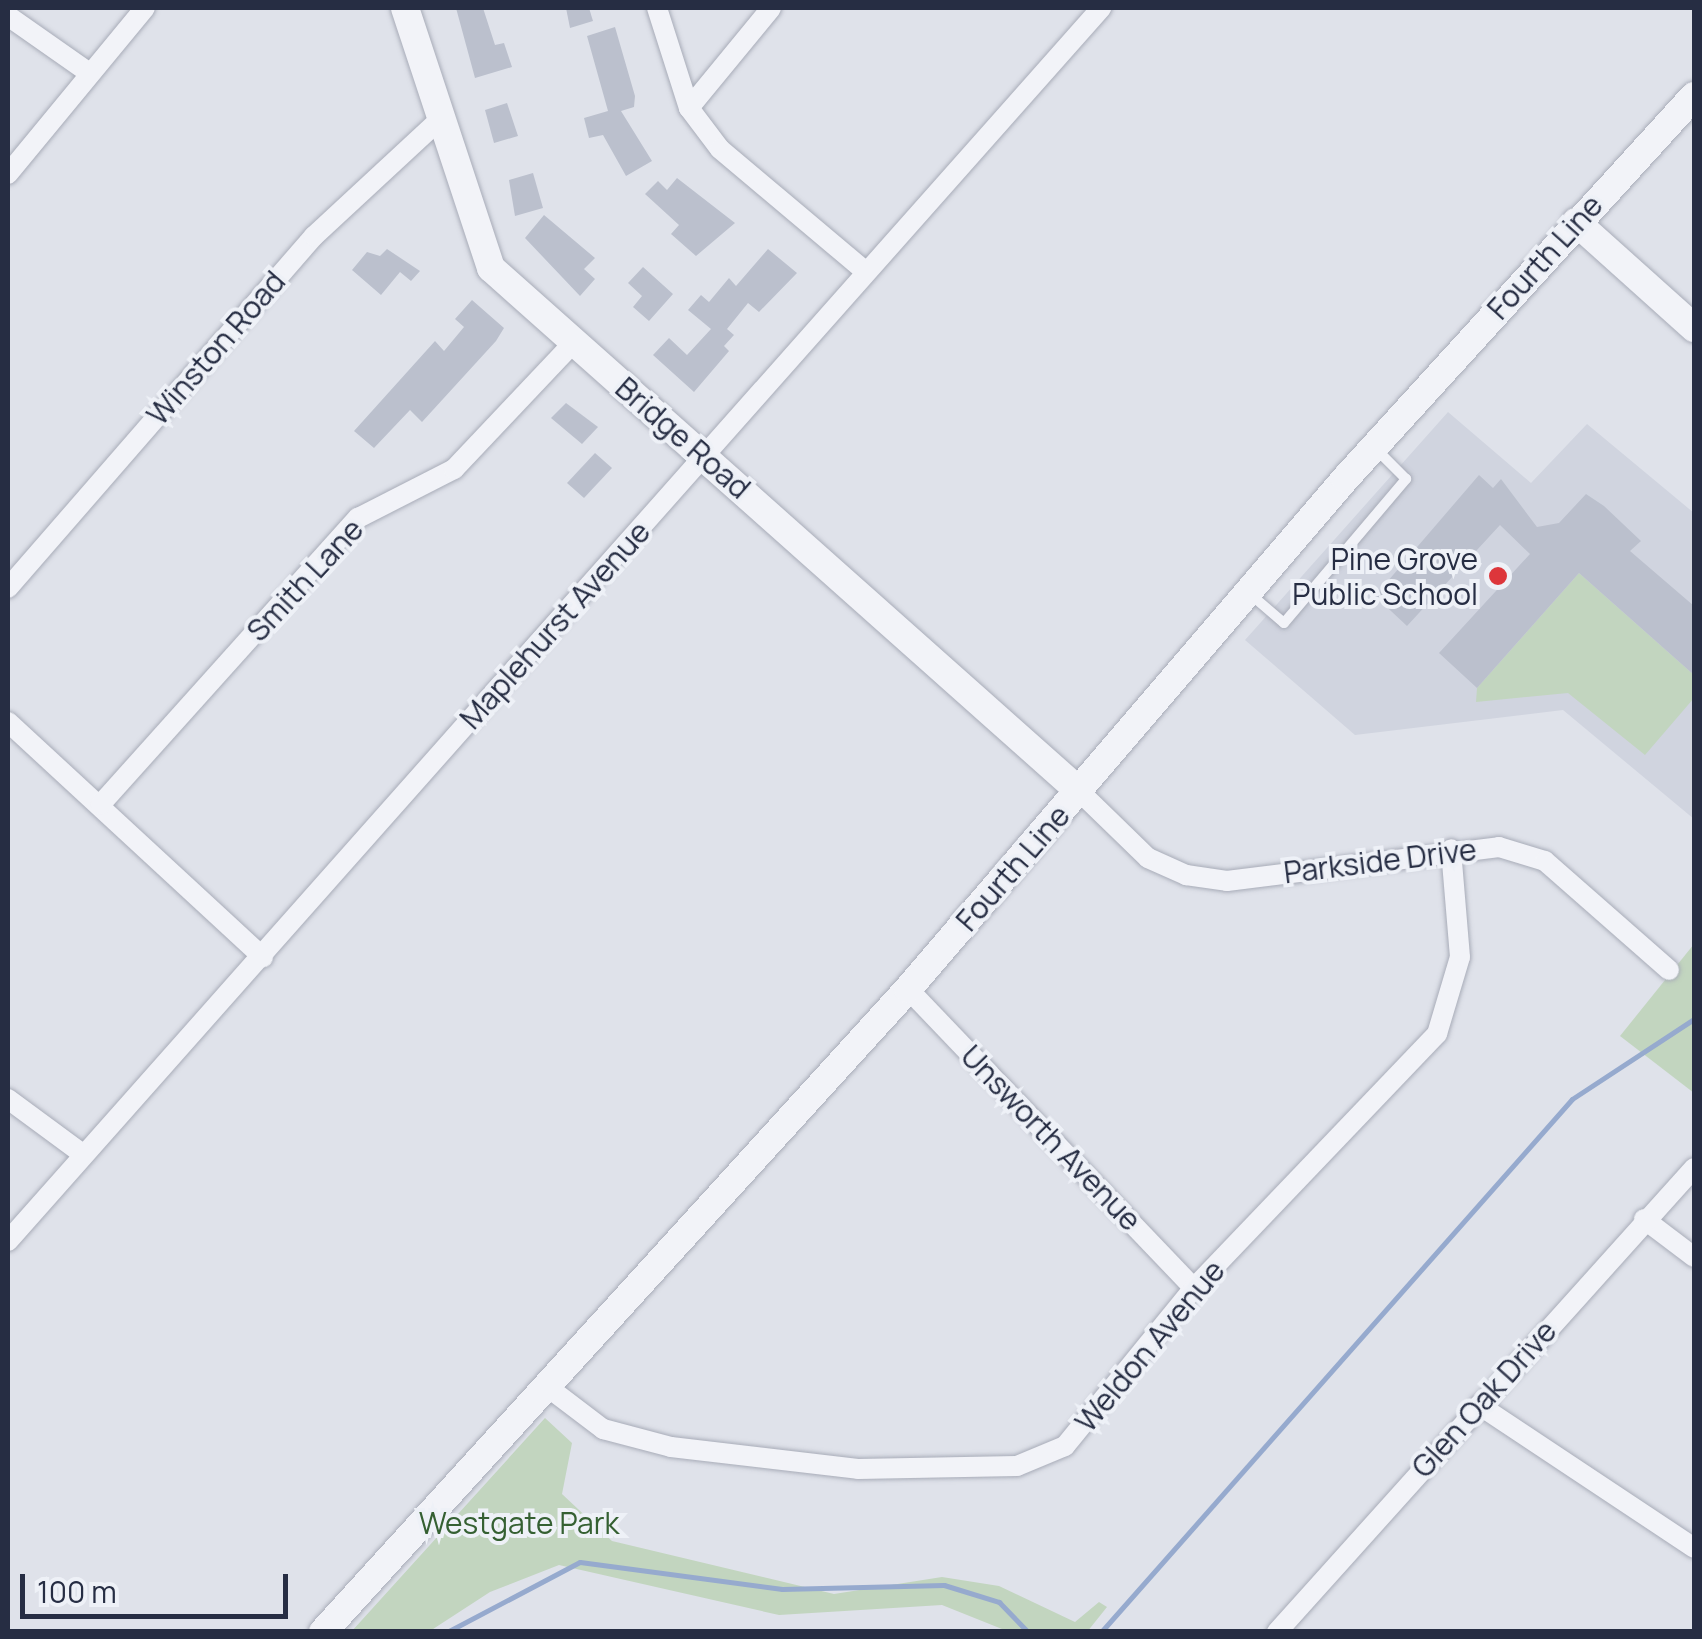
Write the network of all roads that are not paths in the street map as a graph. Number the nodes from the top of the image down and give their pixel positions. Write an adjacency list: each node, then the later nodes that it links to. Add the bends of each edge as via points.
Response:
1 (146, 8): 7 (street)
2 (405, 8): 10 (street, Bridge Road)
3 (656, 8): 9 (street)
4 (771, 8): 9 (street)
5 (1101, 8): 13 (street, Maplehurst Avenue)
6 (8, 16): 7 (street)
7 (88, 72): 11 (street)
8 (1694, 96): 12 (street, Fourth Line)
9 (689, 108): 13 (street, via 720,149)
10 (438, 121): 15 (street, Bridge Road, via 491,268); 18 (street, Winston Road, via 314,236)
11 (8, 174)
12 (1576, 222): 14 (street); 16 (street, Fourth Line)
13 (866, 271): 17 (street, Maplehurst Avenue)
14 (1694, 328)
15 (574, 342): 17 (street, Bridge Road); 22 (street, Smith Lane, via 454,468 358,518)
16 (1374, 447): 19 (street, Fourth Line); 19 (lane, via 1406,478 1284,623)
17 (705, 457): 21 (street, Bridge Road); 24 (street, Maplehurst Avenue)
18 (8, 588)
19 (1248, 593): 21 (street, Fourth Line)
20 (8, 722): 22 (street)
21 (1080, 792): 23 (street, Parkside Drive, via 1148,858 1186,876 1227,881); 26 (street, Fourth Line)
22 (101, 804): 24 (street)
23 (1451, 849): 25 (street, Parkside Drive, via 1499,847 1545,862); 33 (street, Weldon Avenue, via 1460,957 1437,1034)
24 (263, 957): 28 (street, Maplehurst Avenue)
25 (1669, 970)
26 (908, 989): 33 (street, Unsworth Avenue); 34 (street, Fourth Line)
27 (8, 1099): 28 (street)
28 (84, 1155): 31 (street, Maplehurst Avenue)
29 (1694, 1168): 30 (street, Glen Oak Drive)
30 (1644, 1219): 32 (street); 35 (street, Glen Oak Drive)
31 (8, 1241)
32 (1694, 1257)
33 (1194, 1288): 34 (street, Weldon Avenue, via 1065,1446 1018,1466 858,1470 671,1447 602,1428)
34 (545, 1385): 38 (street, Fourth Line)
35 (1479, 1406): 36 (street); 37 (street, Glen Oak Drive)
36 (1694, 1548)
37 (1281, 1630)
38 (323, 1632)

